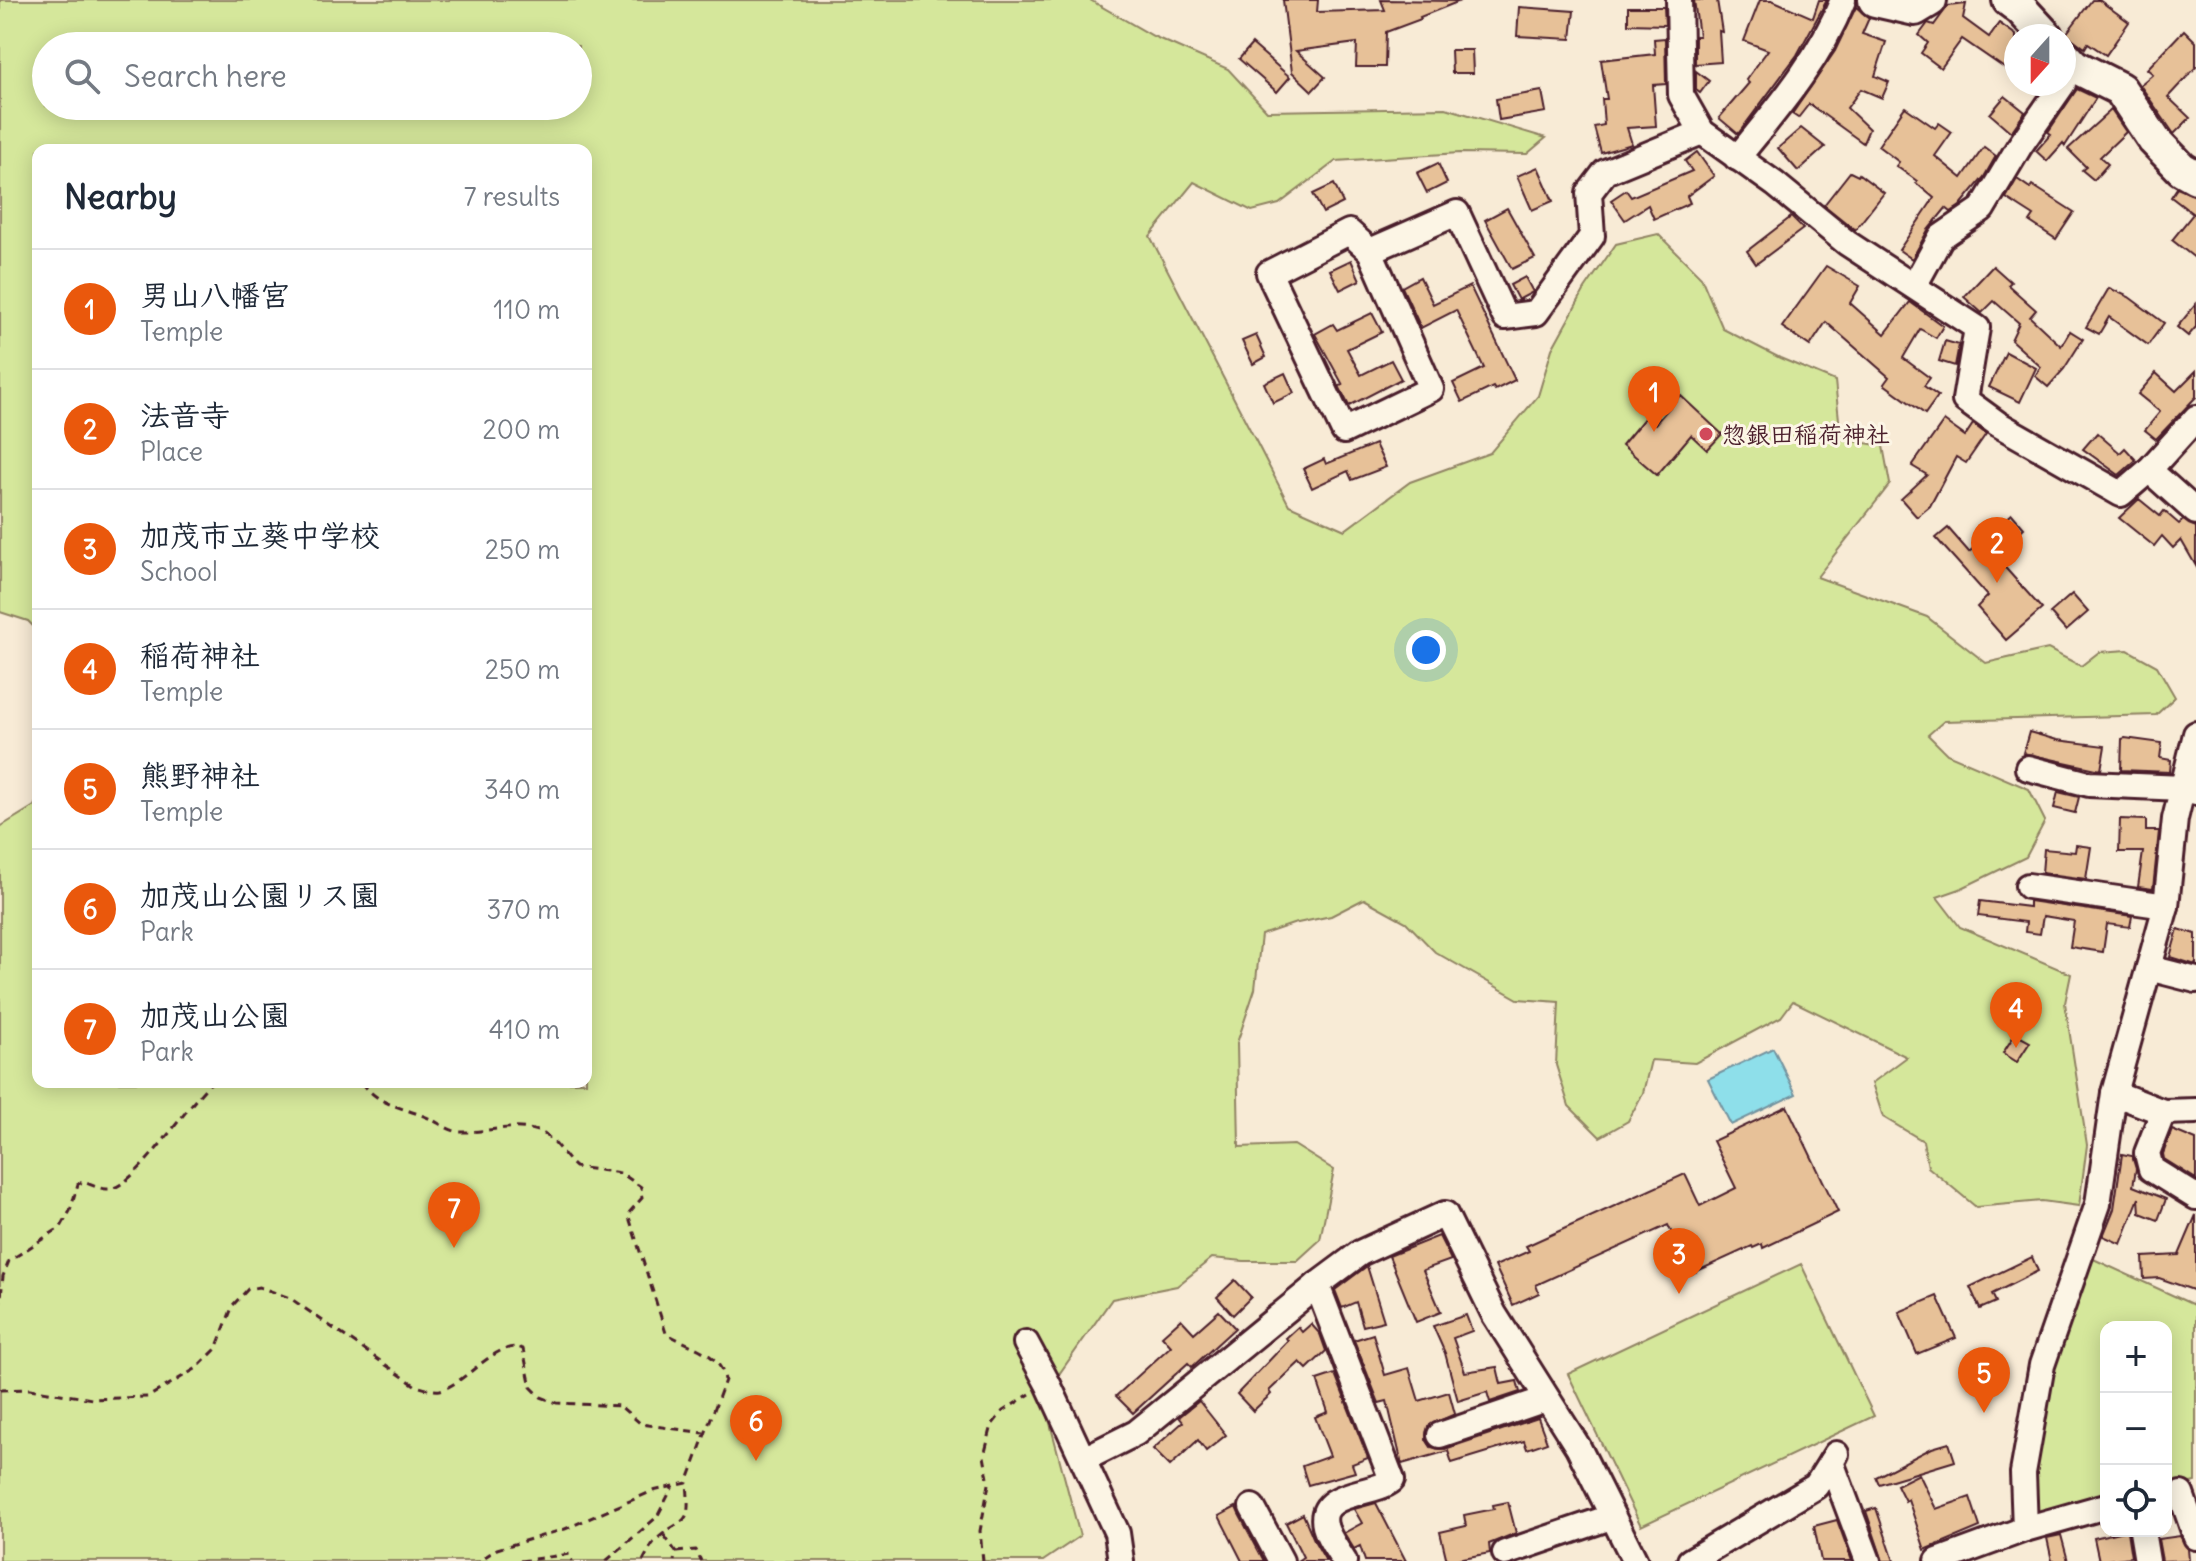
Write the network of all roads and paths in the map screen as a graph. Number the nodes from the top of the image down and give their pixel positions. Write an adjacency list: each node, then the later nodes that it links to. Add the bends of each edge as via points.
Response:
1 (1679, 0): 9 (street, via 1681,95)
2 (1843, 0): 10 (street, via 1816,56)
3 (1875, 0): 4 (main road, via 1915,9)
4 (1930, 0)
5 (2009, 0): 6 (main road)
6 (2035, 24)
7 (2076, 75): 11 (main road, via 2120,89 2154,140)
8 (2051, 96): 13 (street, via 1982,209 1941,237)
9 (1702, 132): 10 (street); 12 (street, via 1605,172 1589,193 1592,236 1536,313 1505,317 1457,213)
10 (1737, 158): 13 (street, via 1847,243)
11 (2196, 177)
12 (1370, 251): 12 (street, via 1349,232 1269,273 1344,431 1431,389)
13 (1914, 286): 15 (street, via 1977,328 1965,400 2121,494)
14 (2196, 418): 15 (street)
15 (2149, 470): 16 (street)
16 (2196, 512)
17 (2196, 734): 19 (street)
18 (2028, 768): 19 (street, via 2089,784)
19 (2190, 790): 21 (street, via 2175,819)
20 (2028, 886): 21 (street)
21 (2166, 906): 22 (street)
22 (2149, 968): 23 (street); 26 (street)
23 (2196, 980)
24 (207, 1088): 31 (path, via 121,1186 109,1190 78,1184 61,1227 9,1261)
25 (366, 1088): 36 (path, via 388,1105 456,1132 522,1127 539,1132 575,1167 621,1173 641,1187 642,1198 628,1214 666,1333 723,1367 725,1380)
26 (2114, 1093): 28 (street); 45 (street, via 2098,1204 2042,1365 2023,1473)
27 (2196, 1111): 28 (street)
28 (2163, 1112): 29 (street, via 2147,1153 2151,1169)
29 (2196, 1197)
30 (1317, 1285): 35 (street, via 1360,1253 1445,1214 1494,1314); 38 (street, via 1136,1433); 63 (street, via 1392,1480 1335,1500 1327,1508 1325,1525)
31 (0, 1309)
32 (1026, 1343): 33 (street)
33 (1048, 1384): 38 (street); 60 (path, via 1003,1411 992,1425 984,1456 989,1484 980,1531)
34 (0, 1390): 36 (path, via 92,1399 148,1397 197,1368 216,1349 233,1305 248,1289 259,1287 290,1298 416,1386 438,1391 506,1348 518,1347 523,1349 531,1387 541,1397 557,1403 620,1406 641,1424)
35 (1546, 1399): 37 (street); 44 (street, via 1578,1447)
36 (706, 1433): 39 (path)
37 (1440, 1435)
38 (1084, 1459): 61 (street, via 1117,1533)
39 (687, 1483): 40 (path); 46 (path, via 689,1508 683,1523)
40 (673, 1486): 51 (path, via 657,1517); 52 (path, via 565,1529 497,1549)
41 (2181, 1494): 48 (street)
42 (1252, 1507): 62 (street)
43 (2100, 1508): 45 (street)
44 (1611, 1517): 50 (street); 64 (street)
45 (2025, 1529): 67 (street)
46 (664, 1535): 49 (path); 57 (path)
47 (2143, 1537): 68 (street)
48 (2196, 1537)
49 (676, 1552): 58 (path); 59 (path, via 696,1550)
50 (1505, 1553)
51 (612, 1556): 55 (path); 56 (path)
52 (479, 1561)
53 (520, 1561): 54 (path, via 570,1554)
54 (572, 1561)
55 (606, 1561)
56 (616, 1561)
57 (643, 1561)
58 (674, 1561)
59 (701, 1561)
60 (983, 1561)
61 (1121, 1561)
62 (1281, 1561)
63 (1344, 1561)
64 (1635, 1561)
65 (1690, 1561): 66 (street, via 1816,1486 1834,1458)
66 (1868, 1561)
67 (1938, 1561)
68 (2147, 1561)

